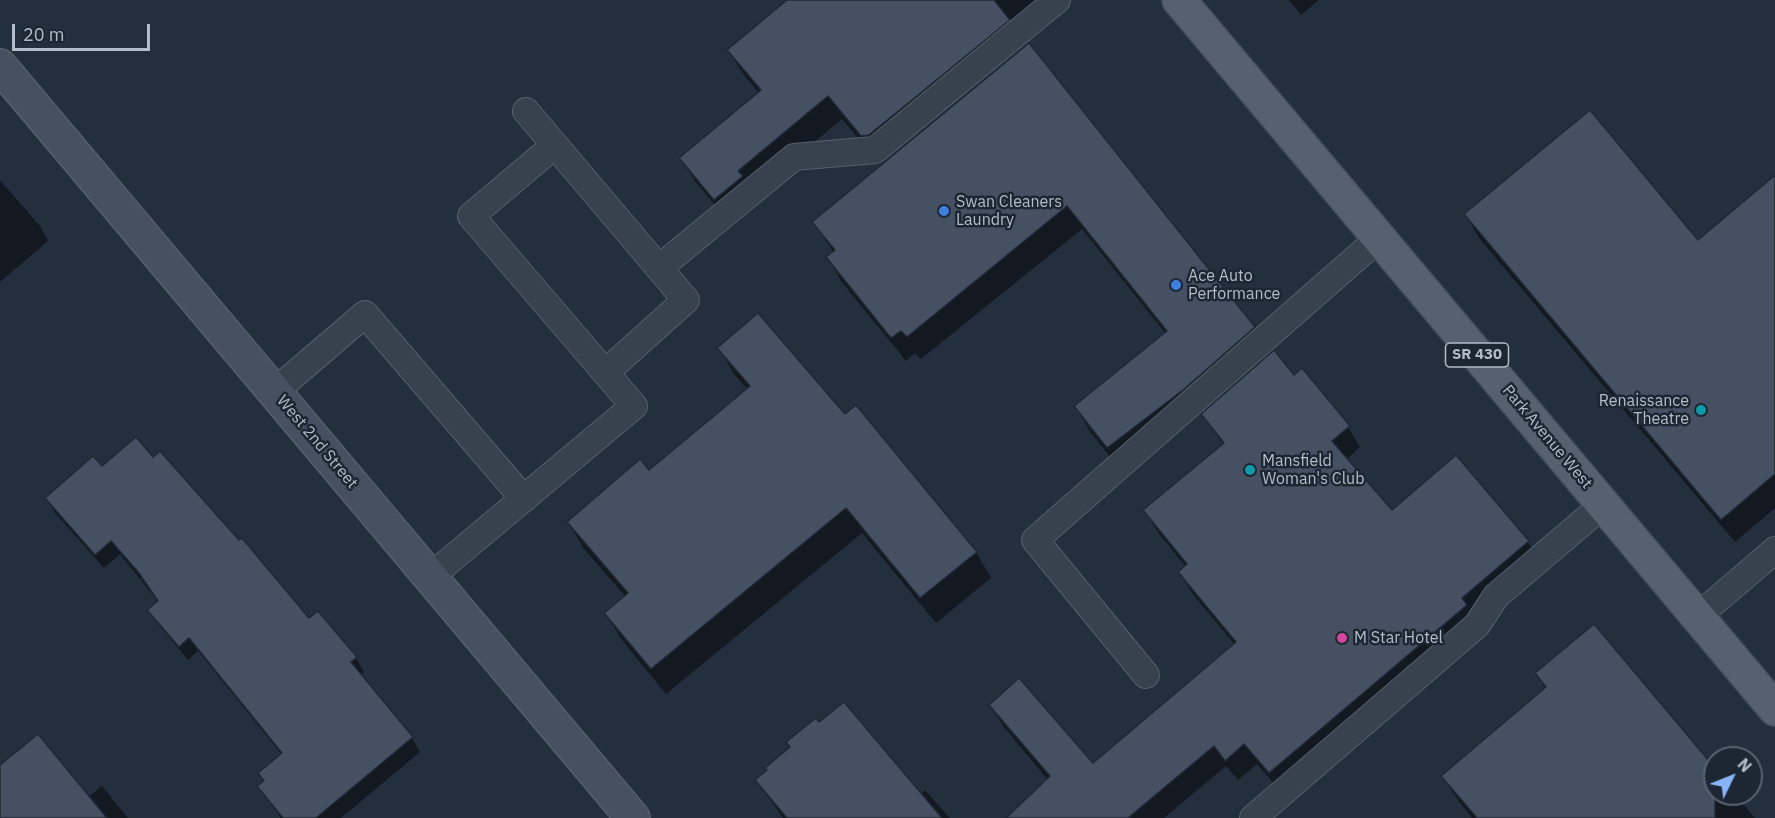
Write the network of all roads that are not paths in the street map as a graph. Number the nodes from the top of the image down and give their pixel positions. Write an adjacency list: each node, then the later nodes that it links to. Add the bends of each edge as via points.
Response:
1 (1057, 0): 7 (lane, via 875,150 794,157)
2 (1179, 0): 6 (main road, Park Avenue West / SR 430)
3 (0, 66): 9 (street, West 2nd Street)
4 (526, 111): 5 (lane)
5 (555, 145): 7 (lane); 8 (lane, via 471,216)
6 (1379, 238): 11 (main road, Park Avenue West / SR 430); 15 (lane, via 1035,540)
7 (659, 268): 8 (lane, via 686,300)
8 (606, 372): 10 (lane, via 634,406)
9 (274, 392): 10 (lane, via 365,314); 13 (street, West 2nd Street)
10 (524, 499): 13 (lane)
11 (1603, 505): 14 (main road, Park Avenue West / SR 430); 18 (lane, via 1496,596 1477,625)
12 (1775, 550): 14 (lane)
13 (430, 577): 17 (street, West 2nd Street)
14 (1697, 617): 16 (main road, Park Avenue West / SR 430)
15 (1146, 675)
16 (1775, 709)
17 (633, 818)
18 (1253, 818)

